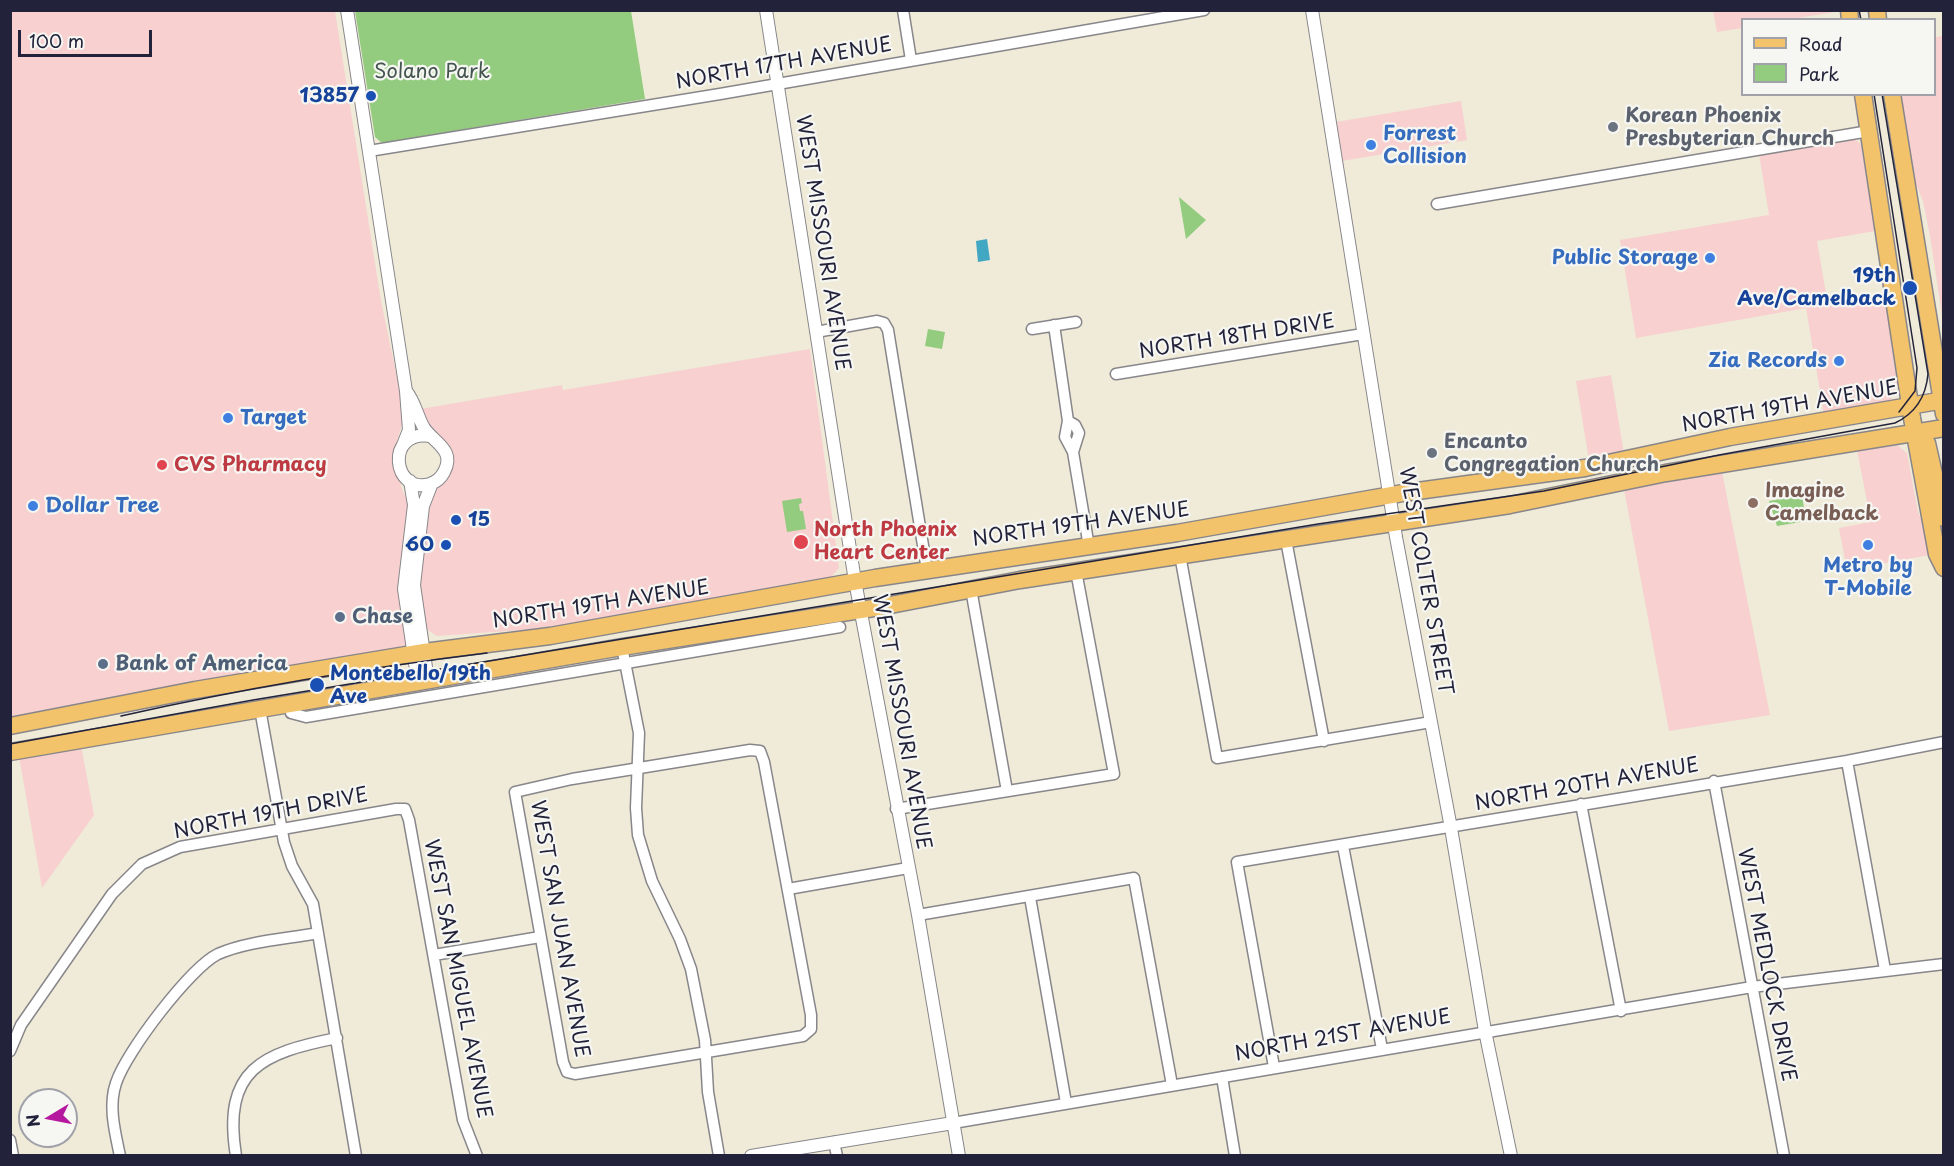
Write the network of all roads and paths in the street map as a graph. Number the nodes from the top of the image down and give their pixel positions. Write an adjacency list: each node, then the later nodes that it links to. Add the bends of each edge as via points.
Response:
1 (347, 10): 11 (street)
2 (766, 10): 7 (street, WEST MISSOURI AVENUE)
3 (903, 10): 6 (street)
4 (1204, 10): 6 (street, NORTH 17TH AVENUE)
5 (1312, 10): 17 (street, WEST COLTER STREET)
6 (911, 60): 7 (street, NORTH 17TH AVENUE)
7 (778, 84): 11 (street, NORTH 17TH AVENUE); 16 (street, WEST MISSOURI AVENUE)
8 (1863, 96): 10 (main road)
9 (1892, 96): 20 (main road)
10 (1869, 131): 12 (street); 22 (main road)
11 (369, 151): 19 (street)
12 (1437, 204)
13 (1076, 322): 14 (street)
14 (1054, 325): 15 (street); 32 (street, via 1068,421 1079,433 1073,452)
15 (1032, 329)
16 (816, 332): 35 (street, via 877,321 888,330); 37 (street, WEST MISSOURI AVENUE)
17 (1363, 334): 18 (street, NORTH 18TH DRIVE); 28 (street, WEST COLTER STREET)
18 (1116, 374)
19 (406, 390): 24 (street); 25 (street, via 409,430)
20 (1943, 404): 22 (main road, NORTH 19TH AVENUE)
21 (1944, 422): 22 (main road)
22 (1915, 428): 23 (main road, NORTH 19TH AVENUE); 28 (main road, NORTH 19TH AVENUE, via 1893,410 1745,434 1585,468); 29 (main road); 30 (main road, NORTH 19TH AVENUE); 34 (main road, via 1937,554)
23 (1944, 428)
24 (430, 436): 25 (street, via 415,436); 27 (street, via 446,450 447,466)
25 (403, 444): 26 (street, via 398,464)
26 (410, 481): 27 (street); 42 (street, via 414,505 404,589)
27 (432, 483): 42 (street, via 423,506 414,585)
28 (1389, 495): 30 (street, WEST COLTER STREET); 32 (main road, NORTH 19TH AVENUE)
29 (1944, 518)
30 (1394, 524): 31 (main road, NORTH 19TH AVENUE); 47 (street, WEST COLTER STREET)
31 (1286, 540): 33 (main road, NORTH 19TH AVENUE); 49 (street)
32 (1089, 547): 35 (main road, NORTH 19TH AVENUE)
33 (1180, 555): 36 (main road, NORTH 19TH AVENUE); 49 (street, via 1217,758)
34 (1944, 568)
35 (927, 570): 37 (main road, NORTH 19TH AVENUE)
36 (1076, 571): 38 (main road, NORTH 19TH AVENUE); 55 (street, via 1114,774)
37 (855, 581): 39 (street, WEST MISSOURI AVENUE); 42 (main road, NORTH 19TH AVENUE, via 616,625)
38 (971, 589): 39 (main road, NORTH 19TH AVENUE); 55 (street)
39 (861, 610): 41 (main road, NORTH 19TH AVENUE); 58 (street, WEST MISSOURI AVENUE)
40 (840, 627): 43 (street)
41 (622, 646): 43 (street); 44 (main road, NORTH 19TH AVENUE)
42 (418, 653): 44 (street); 48 (main road, NORTH 19TH AVENUE)
43 (626, 664): 45 (street, via 306,717 291,714); 53 (street, via 639,733)
44 (423, 682): 45 (main road, NORTH 19TH AVENUE)
45 (289, 704): 46 (main road, NORTH 19TH AVENUE)
46 (260, 709): 51 (main road, NORTH 19TH AVENUE); 59 (street)
47 (1431, 722): 49 (street); 60 (street, WEST COLTER STREET)
48 (10, 726)
49 (1324, 741)
50 (1944, 742): 52 (street, NORTH 20TH AVENUE)
51 (10, 752)
52 (1847, 761): 54 (street, NORTH 20TH AVENUE); 70 (street)
53 (638, 768): 63 (street, via 760,751); 67 (street, WEST SAN JUAN AVENUE, via 515,792); 77 (street, via 636,808 642,853 691,969)
54 (1714, 781): 56 (street, NORTH 20TH AVENUE); 71 (street, WEST MEDLOCK DRIVE)
55 (1007, 791): 58 (street)
56 (1581, 804): 60 (street, NORTH 20TH AVENUE); 72 (street)
57 (405, 809): 59 (street, NORTH 19TH DRIVE); 68 (street, WEST SAN MIGUEL AVENUE)
58 (896, 809): 62 (street, WEST MISSOURI AVENUE)
59 (282, 828): 66 (street, via 292,866 313,904); 76 (street, NORTH 19TH DRIVE, via 180,847 142,864 118,885 21,1024)
60 (1451, 828): 61 (street, NORTH 20TH AVENUE); 73 (street, WEST COLTER STREET)
61 (1343, 846): 75 (street); 78 (street, NORTH 20TH AVENUE, via 1237,862)
62 (908, 868): 63 (street); 65 (street, WEST MISSOURI AVENUE)
63 (788, 889): 77 (street, via 811,1029 803,1036)
64 (1030, 897): 65 (street); 80 (street, via 1134,878); 81 (street)
65 (918, 915): 82 (street, WEST MISSOURI AVENUE)
66 (318, 933): 74 (street); 86 (street, via 219,954 192,973 132,1052 115,1084 112,1106)
67 (540, 937): 68 (street); 77 (street, WEST SAN JUAN AVENUE, via 567,1072 575,1074)
68 (434, 955): 89 (street, WEST SAN MIGUEL AVENUE, via 463,1120)
69 (1944, 964): 70 (street, NORTH 21ST AVENUE)
70 (1885, 970): 71 (street, NORTH 21ST AVENUE)
71 (1752, 987): 72 (street, NORTH 21ST AVENUE); 96 (street, WEST MEDLOCK DRIVE)
72 (1621, 1011): 73 (street, NORTH 21ST AVENUE)
73 (1485, 1032): 75 (street, NORTH 21ST AVENUE); 95 (street, WEST COLTER STREET)
74 (337, 1038): 87 (street, via 296,1046 256,1066 235,1101 232,1120); 88 (street)
75 (1382, 1049): 78 (street, NORTH 21ST AVENUE)
76 (10, 1051)
77 (705, 1052): 90 (street)
78 (1274, 1067): 79 (street, NORTH 21ST AVENUE)
79 (1222, 1077): 80 (street, NORTH 21ST AVENUE); 94 (street)
80 (1172, 1085): 81 (street, NORTH 21ST AVENUE)
81 (1066, 1103): 82 (street, NORTH 21ST AVENUE)
82 (953, 1123): 84 (street, NORTH 21ST AVENUE); 93 (street, WEST MISSOURI AVENUE)
83 (10, 1140): 85 (street)
84 (834, 1142): 91 (street, NORTH 21ST AVENUE); 92 (street)
85 (13, 1155)
86 (120, 1155)
87 (237, 1155)
88 (356, 1155)
89 (477, 1155)
90 (719, 1155)
91 (751, 1155)
92 (837, 1155)
93 (958, 1155)
94 (1235, 1155)
95 (1511, 1155)
96 (1784, 1155)

